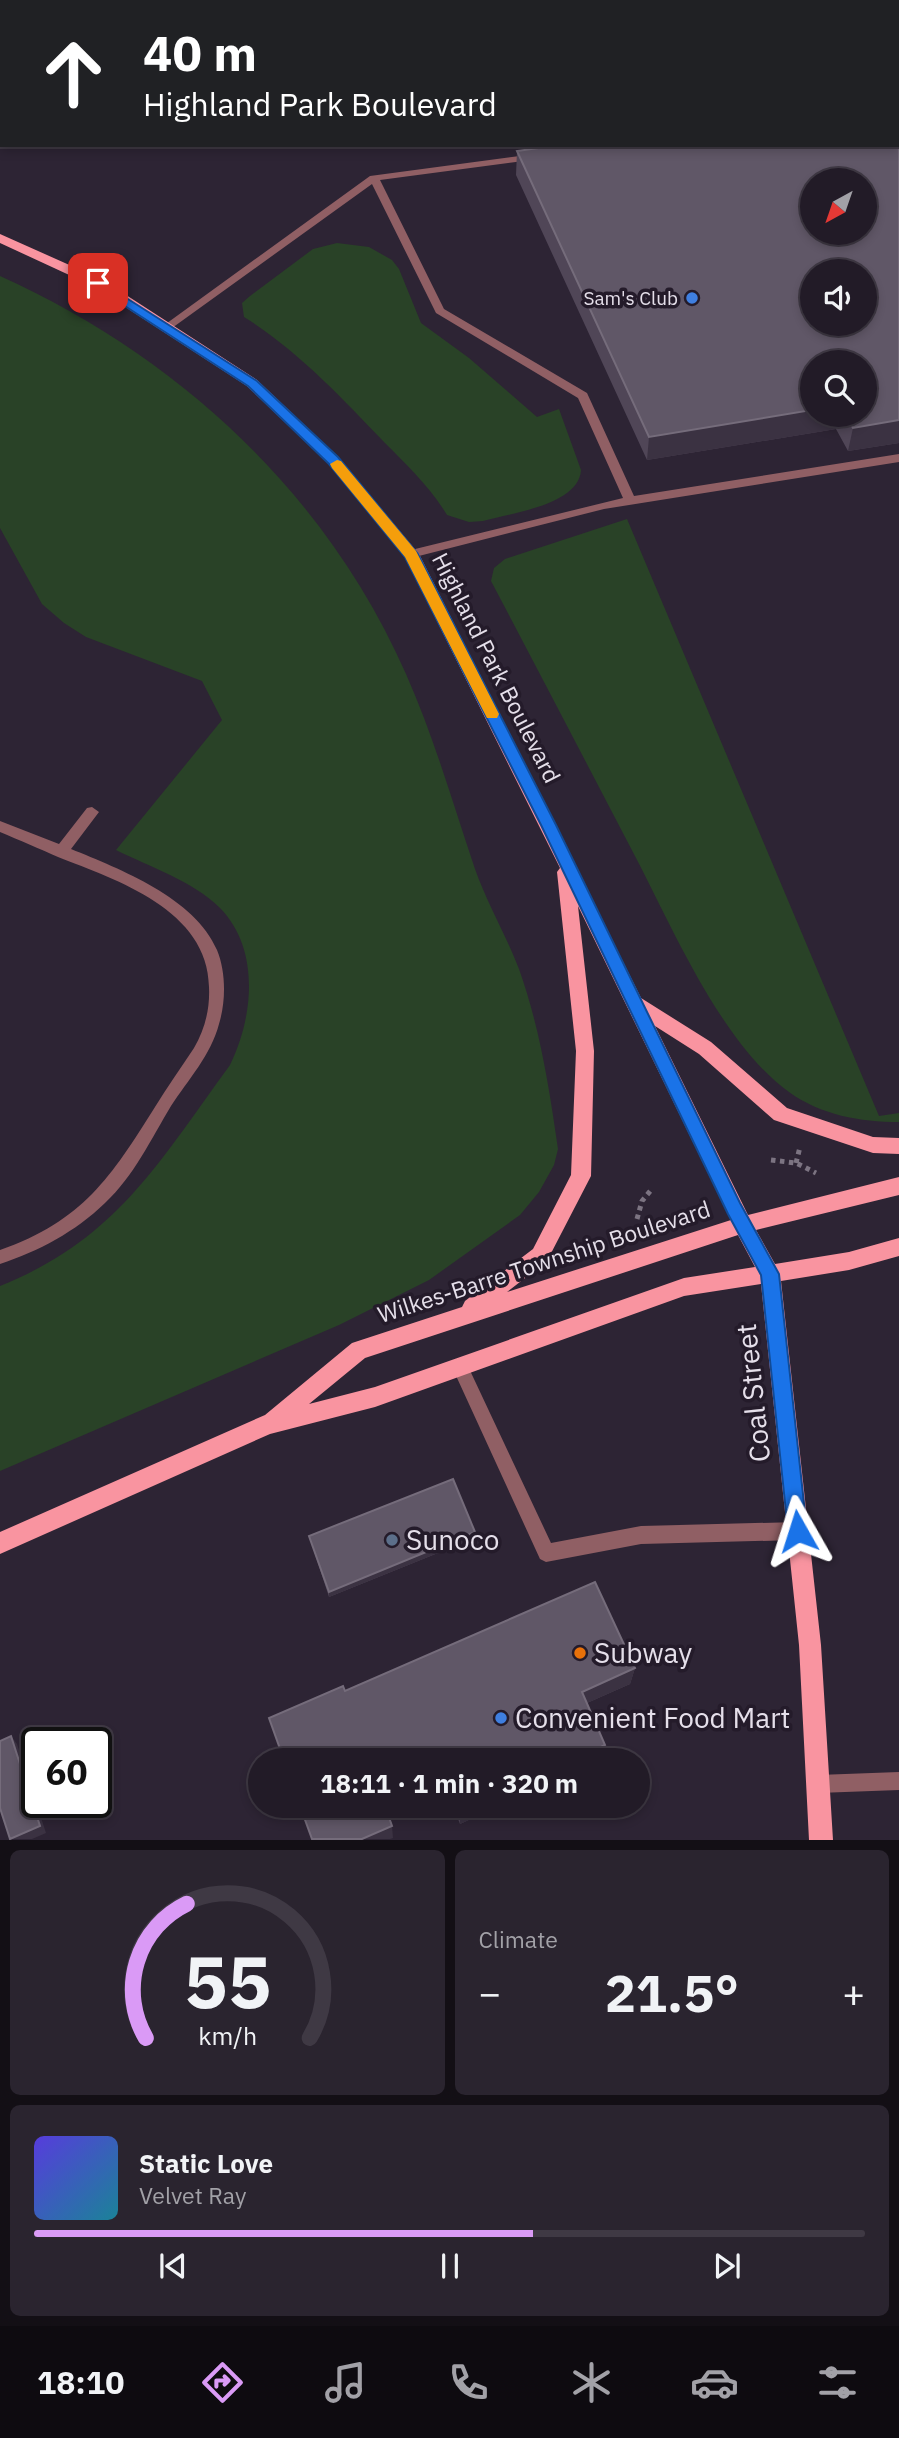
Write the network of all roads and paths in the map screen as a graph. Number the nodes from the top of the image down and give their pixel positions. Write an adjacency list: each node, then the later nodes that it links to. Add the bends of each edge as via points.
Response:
1 (540, 156): 2 (lane)
2 (374, 178): 4 (lane); 6 (lane, via 439,310 583,396)
3 (0, 238): 4 (main road, Highland Park Boulevard, via 98,283)
4 (168, 326): 7 (main road, Highland Park Boulevard, via 252,383 333,460)
5 (899, 458): 6 (lane)
6 (630, 501): 7 (lane)
7 (411, 554): 11 (main road, Highland Park Boulevard)
8 (92, 812): 10 (lane)
9 (0, 826): 10 (lane)
10 (61, 852): 23 (lane, via 163,898 190,920 207,944 215,975 212,1026 102,1195 72,1222 27,1248)
11 (564, 858): 12 (main road, Highland Park Boulevard); 25 (main road, via 585,1051 581,1176 540,1255)
12 (632, 1002): 13 (main road, via 705,1048 781,1114 873,1145); 21 (main road, Highland Park Boulevard)
13 (899, 1146)
14 (800, 1147): 16 (path)
15 (771, 1160): 16 (path)
16 (796, 1163): 17 (path)
17 (816, 1173)
18 (899, 1186): 21 (main road, Wilkes-Barre Township Boulevard)
19 (651, 1189): 20 (path)
20 (637, 1219)
21 (743, 1225): 24 (main road, Highland Park Boulevard); 25 (main road, Wilkes-Barre Township Boulevard)
22 (899, 1247): 24 (main road, Wilkes-Barre Township Boulevard)
23 (0, 1257)
24 (770, 1274): 26 (main road, Wilkes-Barre Township Boulevard, via 684,1287); 28 (main road, Coal Street)
25 (462, 1317): 27 (main road, Wilkes-Barre Township Boulevard, via 359,1350)
26 (460, 1367): 27 (main road, Wilkes-Barre Township Boulevard, via 375,1397); 28 (lane, via 546,1553 640,1535)
27 (268, 1424): 29 (main road, Wilkes-Barre Township Boulevard)
28 (798, 1531): 31 (main road, Coal Street)
29 (0, 1543)
30 (899, 1781): 31 (lane)
31 (818, 1784): 32 (main road, Coal Street)
32 (821, 1839)

